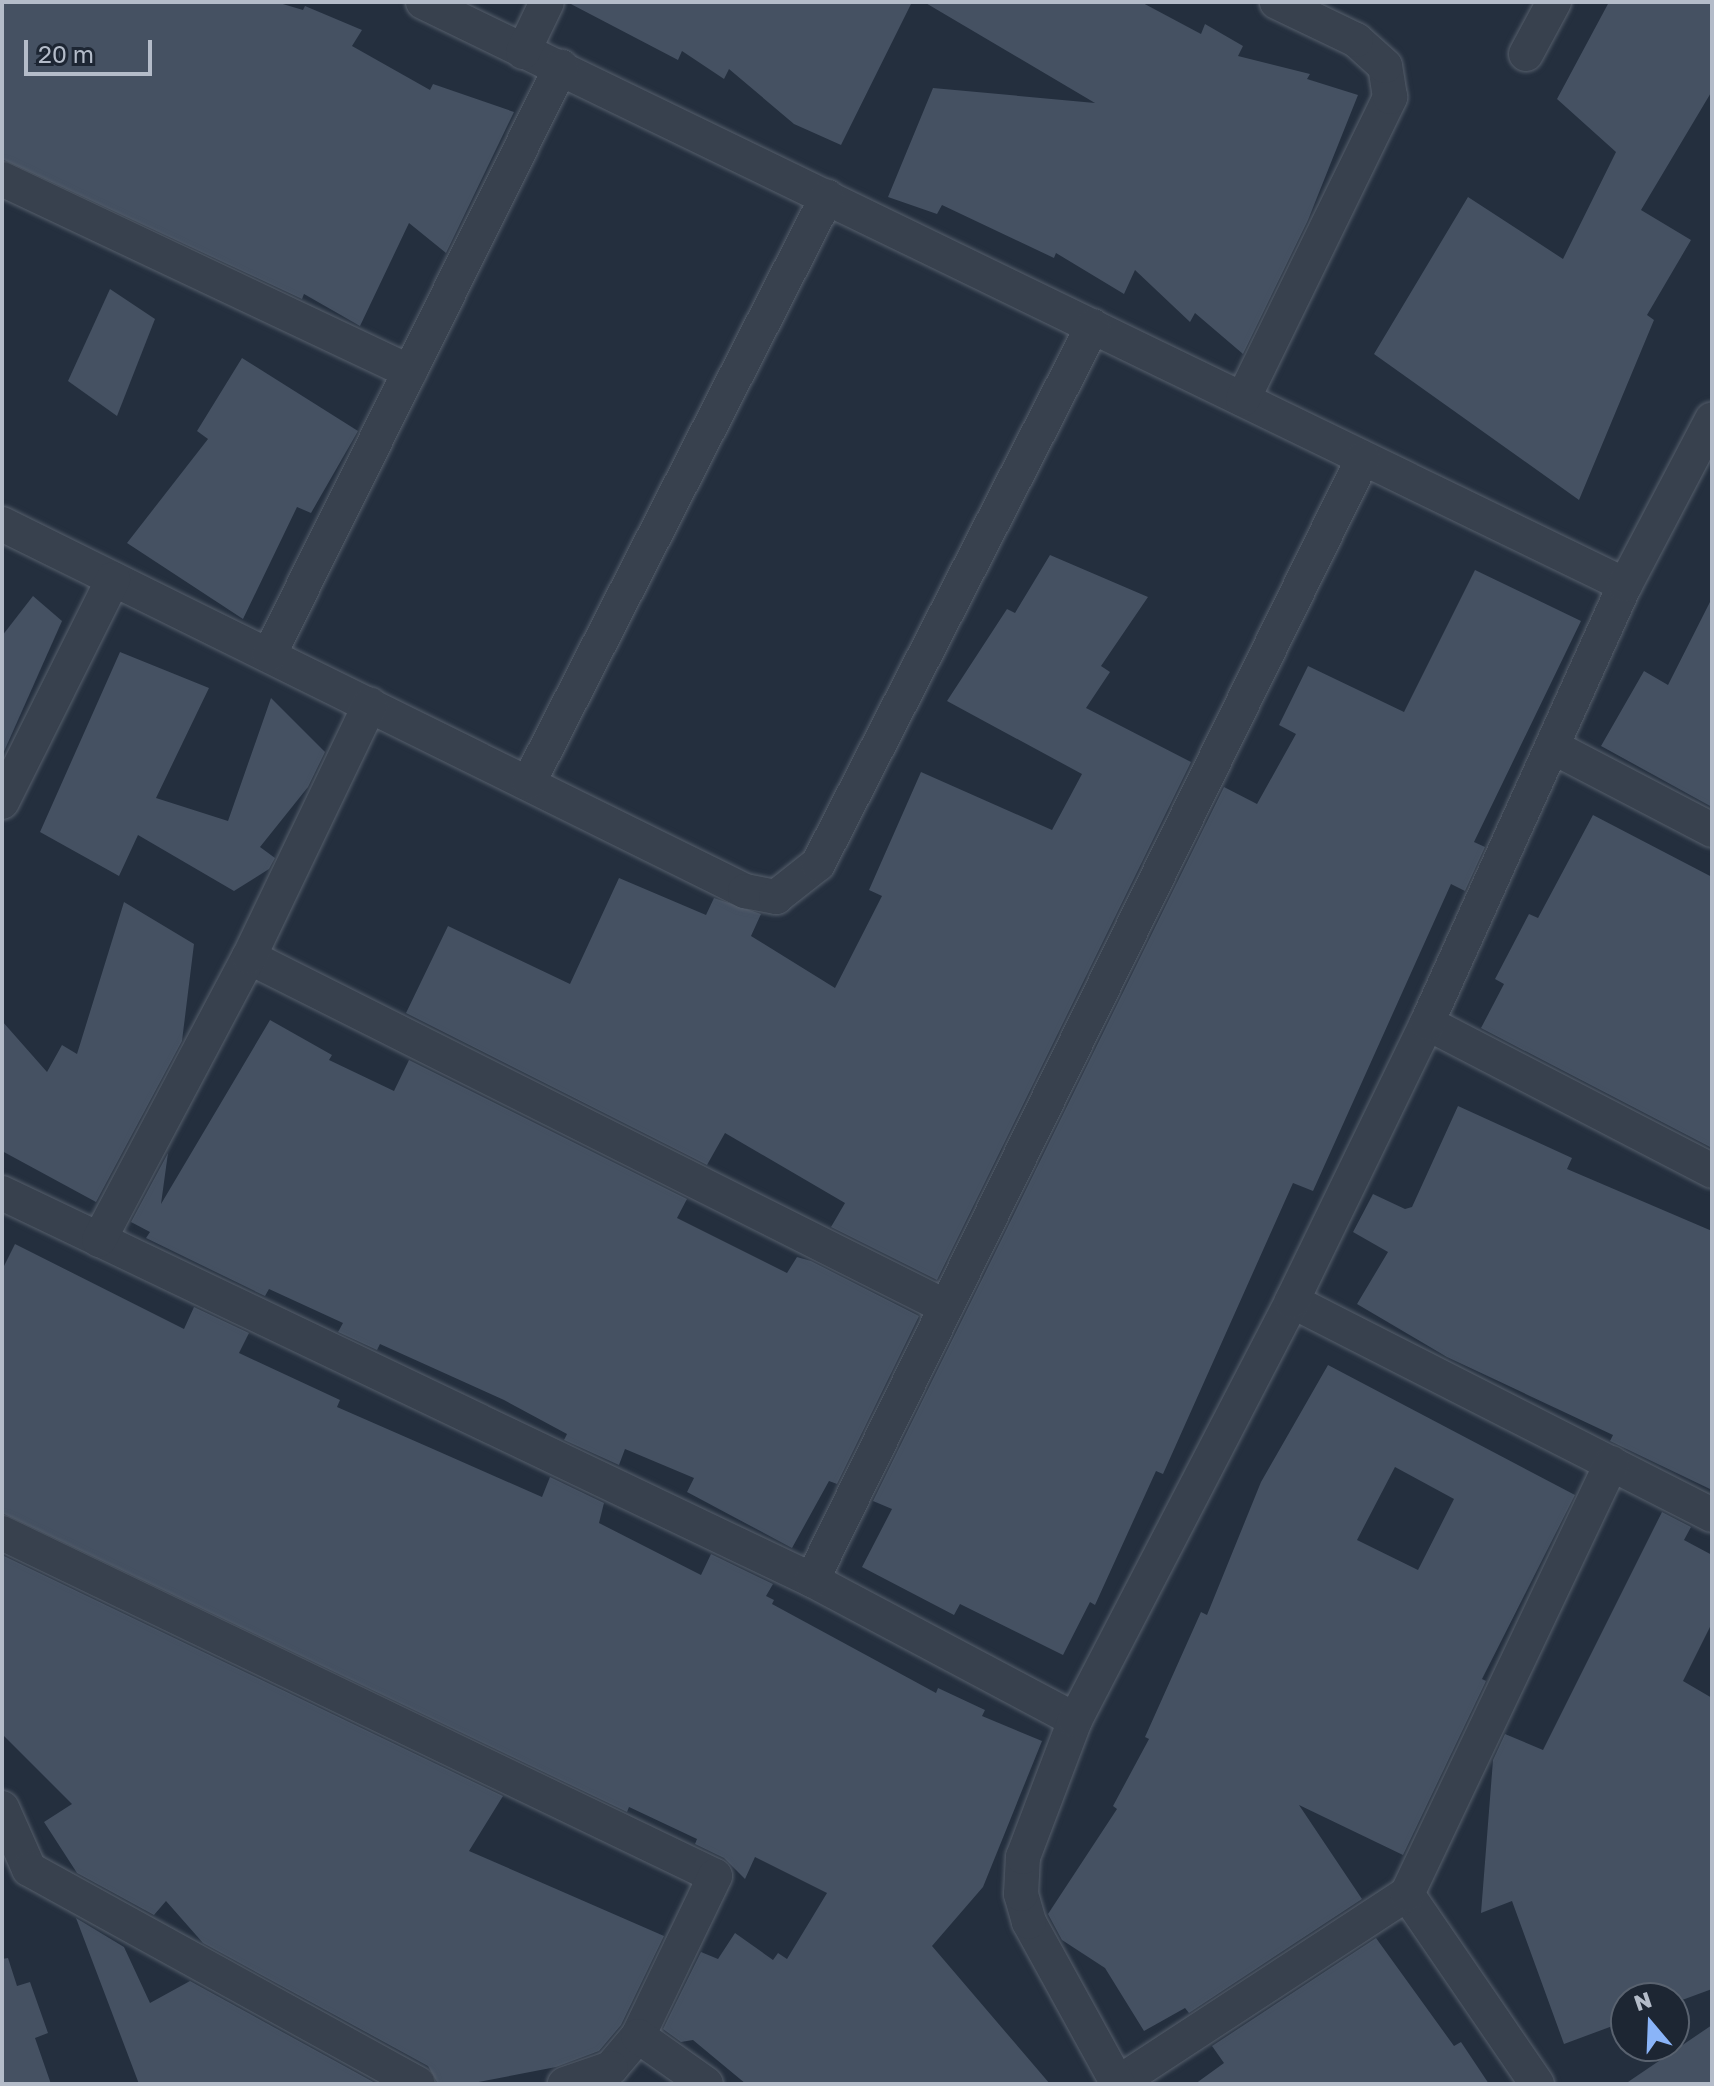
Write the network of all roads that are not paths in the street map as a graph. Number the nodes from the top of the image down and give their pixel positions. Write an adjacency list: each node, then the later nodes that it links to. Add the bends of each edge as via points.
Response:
1 (423, 2): 5 (street)
2 (547, 2): 5 (street)
3 (1277, 2): 12 (street, via 1356,40 1385,66 1390,97)
4 (1554, 2): 6 (street)
5 (523, 52): 7 (street)
6 (1526, 54)
7 (561, 67): 9 (street); 11 (street)
8 (2, 179): 11 (street)
9 (827, 197): 10 (street); 21 (street)
10 (1093, 326): 12 (street); 21 (street, via 818,864 794,888 776,897 745,891)
11 (410, 372): 18 (street)
12 (1243, 399): 14 (street)
13 (1711, 424): 17 (street)
14 (1363, 458): 17 (street); 30 (street)
15 (2, 524): 16 (street)
16 (113, 579): 18 (street); 22 (street)
17 (1625, 585): 20 (street)
18 (269, 655): 19 (street)
19 (370, 705): 21 (street); 24 (street)
20 (1553, 747): 23 (street); 25 (street)
21 (529, 782)
22 (2, 802)
23 (1712, 830)
24 (249, 957): 28 (street); 30 (street)
25 (1427, 1023): 26 (street); 29 (street)
26 (1712, 1171)
27 (2, 1193): 28 (street)
28 (99, 1240): 34 (street)
29 (1292, 1301): 31 (street); 35 (street)
30 (946, 1307): 34 (street)
31 (1612, 1463): 32 (street); 37 (street)
32 (1712, 1515)
33 (2, 1533): 38 (street, via 715,1876)
34 (812, 1580): 35 (street)
35 (1075, 1720): 42 (street, via 1023,1857 1021,1894 1029,1922)
36 (2, 1808): 39 (street, via 29,1869)
37 (1407, 1894): 42 (street); 43 (street)
38 (638, 2036): 40 (street, via 611,2068); 41 (street)
39 (418, 2084)
40 (565, 2084)
41 (706, 2084)
42 (1118, 2084)
43 (1537, 2084)

